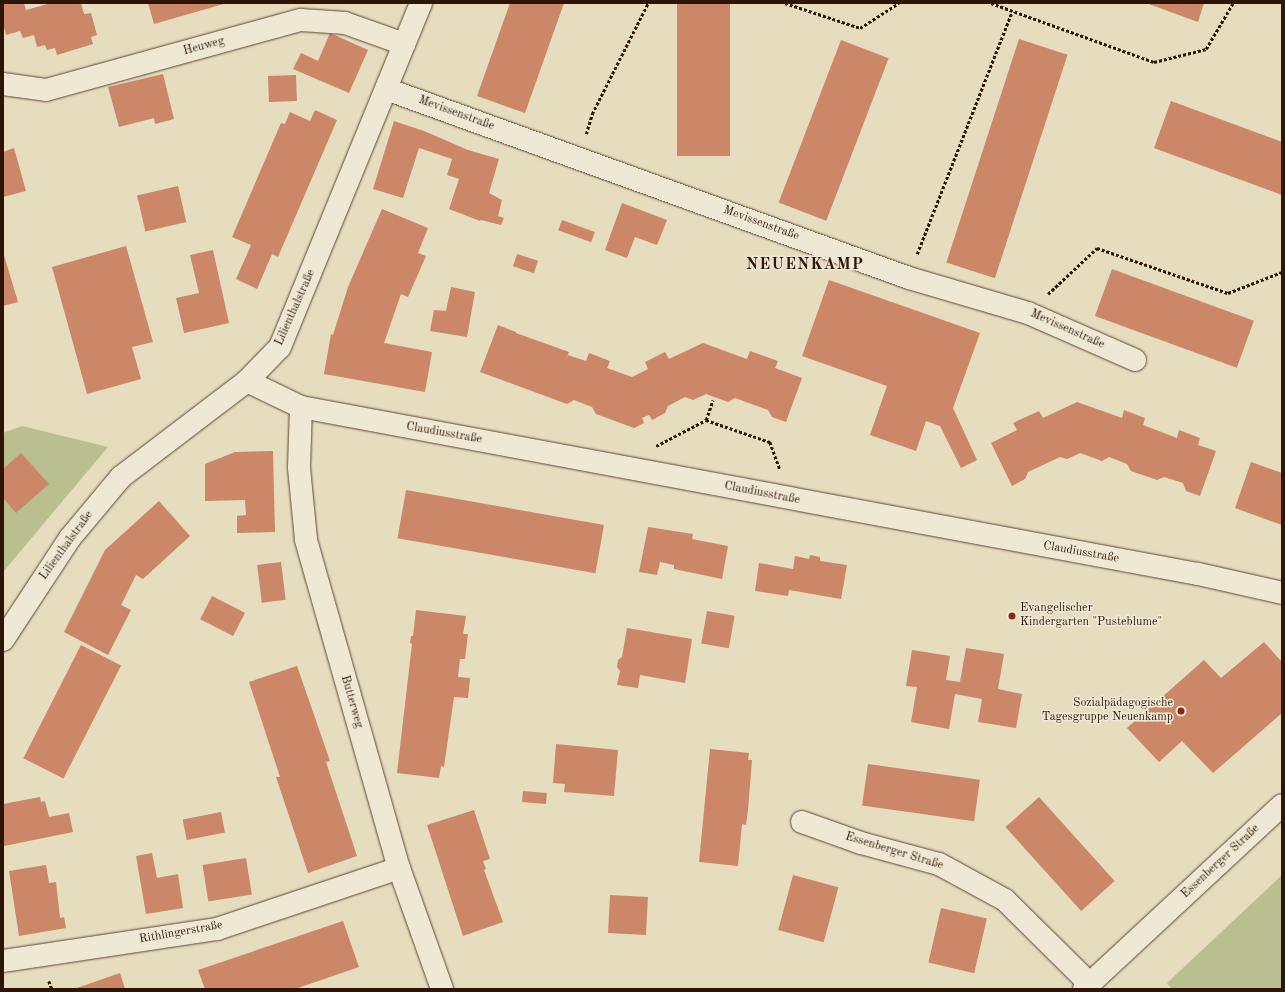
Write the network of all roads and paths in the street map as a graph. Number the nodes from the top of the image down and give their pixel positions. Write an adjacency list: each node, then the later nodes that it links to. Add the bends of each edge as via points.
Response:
1 (421, 3): 8 (street, Lilienthalstraße)
2 (648, 3): 11 (path, via 592,114)
3 (785, 3): 4 (path, via 860,28)
4 (899, 3)
5 (991, 3): 7 (path)
6 (1233, 3): 7 (path, via 1206,49 1154,62)
7 (1012, 11): 13 (path)
8 (404, 44): 9 (street, Heuweg, via 345,23 301,20 46,90); 10 (street, Lilienthalstraße)
9 (3, 84)
10 (386, 89): 11 (street, Mevissenstraße); 16 (street, Lilienthalstraße, via 280,347)
11 (578, 158): 13 (street, Mevissenstraße)
12 (1282, 272): 14 (path, via 1228,293 1097,248)
13 (909, 278): 14 (street, Mevissenstraße)
14 (1028, 313): 15 (street, Mevissenstraße)
15 (1135, 360)
16 (247, 381): 18 (street, Claudiusstraße); 23 (street, Lilienthalstraße, via 121,477 70,538)
17 (713, 400): 19 (path)
18 (301, 407): 20 (street, Claudiusstraße); 26 (street, Butterweg, via 299,468 306,540)
19 (706, 420): 20 (path); 21 (path, via 770,442)
20 (618, 466): 21 (street, Claudiusstraße)
21 (791, 500): 22 (street, Claudiusstraße, via 1198,574)
22 (1282, 593)
23 (3, 640)
24 (1282, 805): 28 (street, Essenberger Straße)
25 (802, 822): 28 (street, Essenberger Straße, via 862,843 939,864 1005,900)
26 (399, 868): 27 (street, Rithlingerstraße, via 217,929); 29 (street, Butterweg)
27 (3, 961)
28 (1087, 986)
29 (442, 989)

